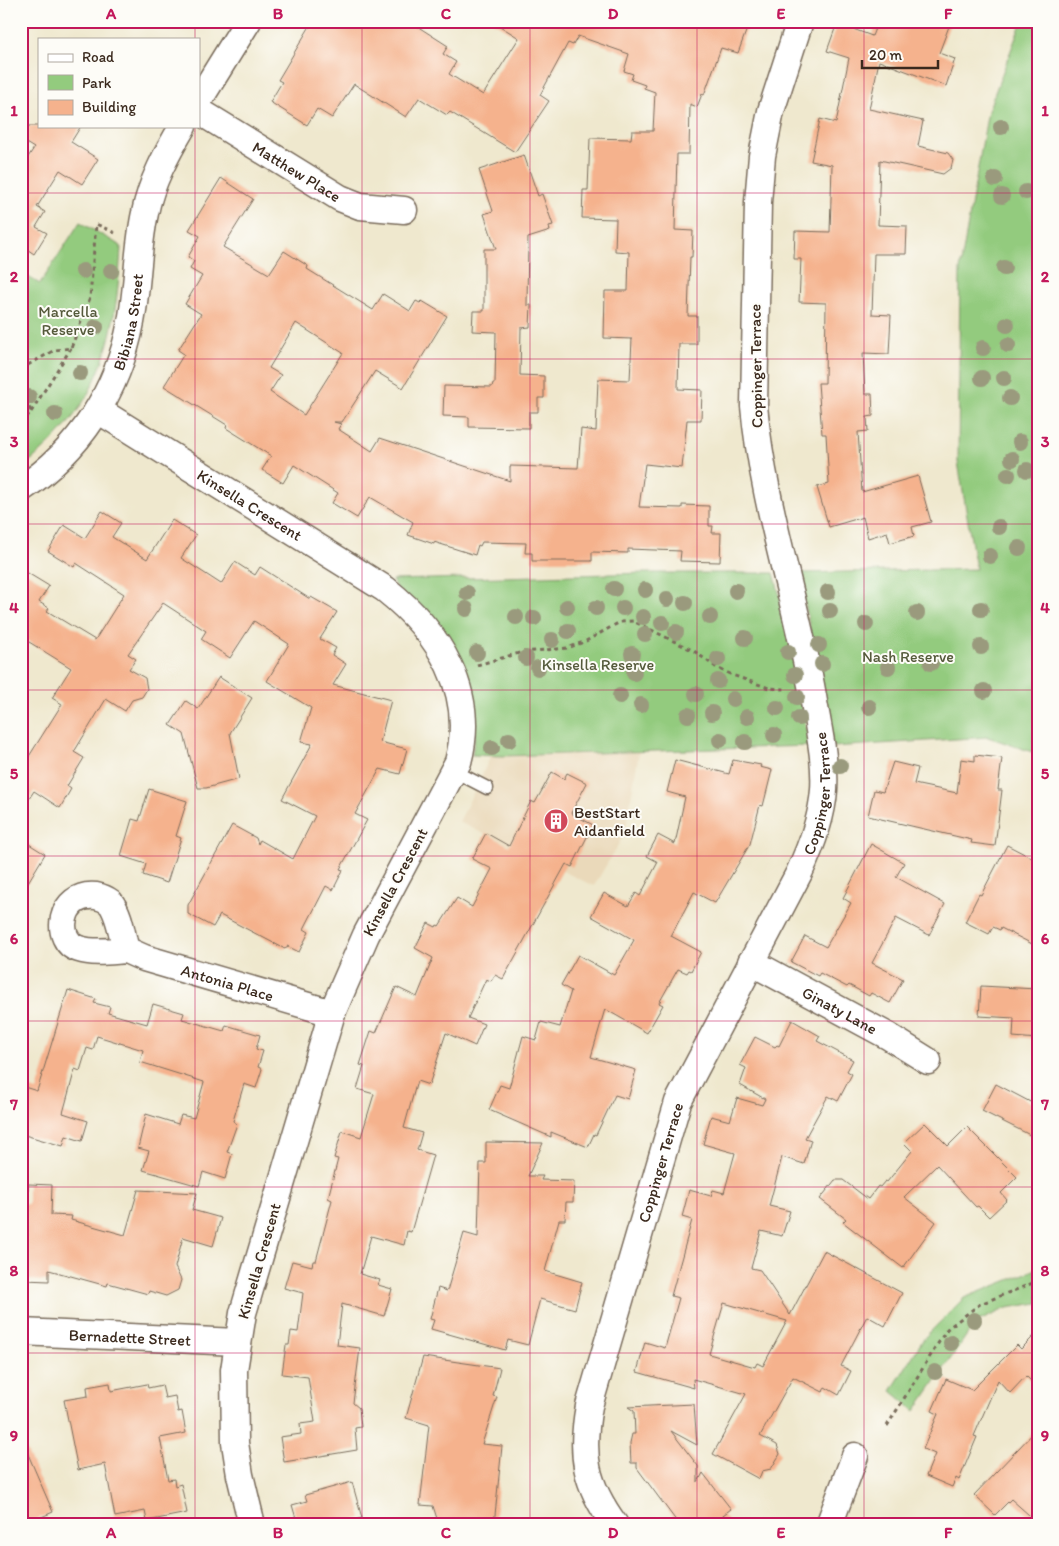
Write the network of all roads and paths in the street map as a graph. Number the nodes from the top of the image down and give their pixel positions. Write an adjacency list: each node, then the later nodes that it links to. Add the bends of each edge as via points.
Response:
1 (248, 21): 3 (street)
2 (800, 21): 16 (street, Coppinger Terrace, via 771,110 762,156 758,202 754,406 758,445)
3 (200, 98)
4 (200, 112): 6 (street, Matthew Place, via 340,198 360,206)
5 (182, 128): 7 (street, Bibiana Street, via 153,186)
6 (404, 210)
7 (139, 245): 8 (path, via 96,224 90,298); 11 (street, Bibiana Street, via 131,322 121,365)
8 (72, 348): 10 (path, via 55,350); 12 (path)
9 (21, 363): 10 (path)
10 (26, 366): 12 (path, via 26,400)
11 (98, 410): 14 (street, Bibiana Street, via 59,459); 15 (street, Kinsella Crescent, via 385,589 422,625)
12 (31, 412): 13 (path)
13 (21, 423)
14 (21, 489)
15 (454, 675): 16 (path, via 464,669 523,652 568,648 620,622 632,621 694,651 732,675 779,690); 17 (street, Kinsella Crescent, via 461,696 464,741)
16 (811, 686): 20 (street, Coppinger Terrace, via 824,764 819,820 799,873)
17 (454, 772): 18 (lane); 21 (street, Kinsella Crescent, via 366,935)
18 (487, 788)
19 (126, 950): 21 (street, Antonia Place)
20 (751, 962): 22 (street, Ginaty Lane); 29 (street, Coppinger Terrace, via 678,1102 589,1406 584,1451 587,1475 594,1493)
21 (332, 1013): 25 (street, Kinsella Crescent)
22 (928, 1061)
23 (1038, 1281): 26 (path, via 980,1304 947,1329)
24 (21, 1332): 25 (street, Bernadette Street)
25 (237, 1342): 28 (street, Kinsella Crescent, via 233,1402 235,1443)
26 (886, 1426)
27 (855, 1456): 30 (street)
28 (252, 1525)
29 (615, 1525)
30 (829, 1525)

